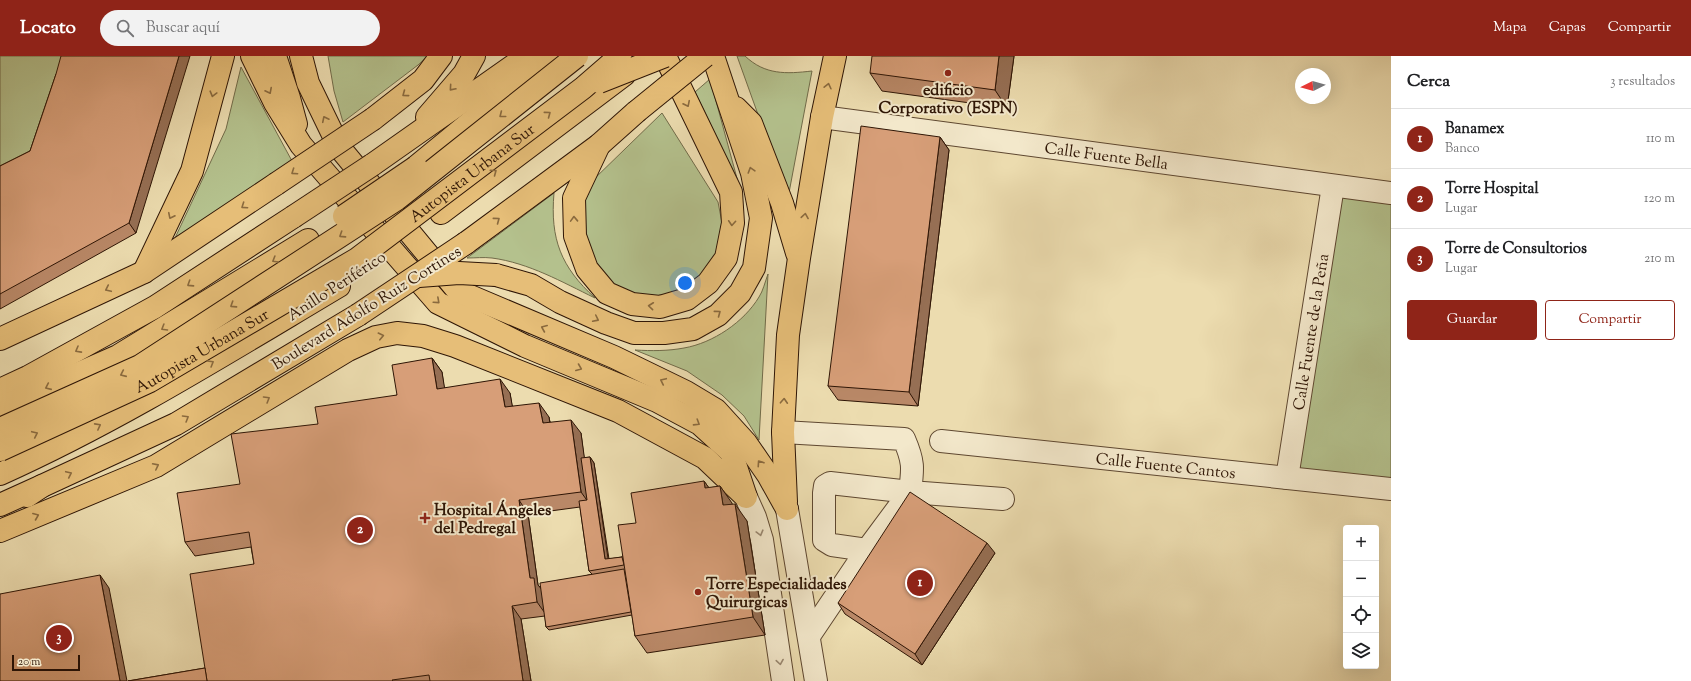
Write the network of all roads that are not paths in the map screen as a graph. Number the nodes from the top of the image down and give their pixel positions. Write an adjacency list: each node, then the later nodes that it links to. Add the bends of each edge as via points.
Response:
1 (223, 56): 27 (main road, one-way to 27, via 192,171)
2 (252, 56): 22 (main road, one-way to 22, via 275,103)
3 (275, 56): 22 (main road)
4 (301, 56): 17 (main road)
5 (314, 56): 17 (main road)
6 (441, 56): 27 (main road, one-way to 27, bridge, via 423,80 372,119)
7 (474, 56): 21 (main road, one-way to 21, via 464,74)
8 (527, 56): 21 (main road)
9 (551, 56): 31 (main road, one-way to 31, bridge, via 417,166 308,240 118,356)
10 (577, 56): 32 (main road, Autopista Urbana Sur, one-way to 32, bridge, via 397,199 140,366)
11 (620, 56): 18 (main road, Autopista Urbana Sur, bridge)
12 (646, 56): 36 (main road, Anillo Periférico, one-way to 12, bridge, via 44,454 175,384 339,286 441,213)
13 (664, 56): 18 (main road, bridge); 23 (main road, one-way to 23, via 731,192 734,223 726,258 708,283 687,299 660,307 632,304 607,293 587,269 575,236 574,198)
14 (705, 56): 23 (main road, Boulevard Adolfo Ruiz Cortines, bridge)
15 (713, 56): 19 (main road)
16 (835, 56): 20 (main road, one-way to 16)
17 (308, 83): 44 (main road, one-way to 17, via 746,442 716,410 686,392 614,357 458,291 339,147)
18 (583, 88): 35 (main road, Autopista Urbana Sur, one-way to 18, bridge, via 150,381 357,259)
19 (727, 98): 26 (main road, via 751,123 782,203); 28 (main road, one-way to 19, bridge, via 459,273 496,275 531,284 560,302 634,333 664,333 693,329 718,315 740,293 754,268 761,218 752,173)
20 (822, 117): 24 (street, Calle Fuente Bella); 26 (main road, one-way to 20)
21 (405, 142): 30 (main road, one-way to 30, bridge, via 155,307 28,378)
22 (301, 145): 41 (main road, one-way to 41, via 438,303 525,346 657,401 700,424 731,452)
23 (599, 145): 28 (main road, Boulevard Adolfo Ruiz Cortines, one-way to 23, bridge)
24 (1333, 186): 25 (street, Calle Fuente Bella); 37 (street, Calle Fuente de la Peña)
25 (1391, 194)
26 (799, 258): 33 (main road, one-way to 26, via 788,334)
27 (144, 272): 29 (main road, one-way to 29)
28 (418, 276): 38 (main road, Boulevard Adolfo Ruiz Cortines, one-way to 28, bridge, via 176,424)
29 (0, 339)
30 (0, 390)
31 (0, 408)
32 (0, 429)
33 (783, 432): 40 (street, via 904,440 913,465); 44 (main road)
34 (941, 441): 37 (street, Calle Fuente Cantos)
35 (0, 450)
36 (0, 474)
37 (1287, 478): 39 (street, Calle Fuente Cantos)
38 (42, 486): 43 (main road); 45 (main road, Boulevard Adolfo Ruiz Cortines)
39 (1391, 489)
40 (910, 492): 42 (street); 47 (street); 47 (street, via 830,483 825,486 824,540 832,545)
41 (746, 497): 46 (main road, one-way to 41, via 156,466 348,350 376,337 397,333 423,336 455,346 618,411 706,458); 49 (street, one-way to 49, via 762,540)
42 (1003, 499)
43 (0, 505)
44 (787, 509): 48 (street)
45 (0, 515)
46 (0, 531)
47 (867, 550): 48 (street)
48 (809, 636): 50 (street)
49 (783, 681)
50 (816, 681)

